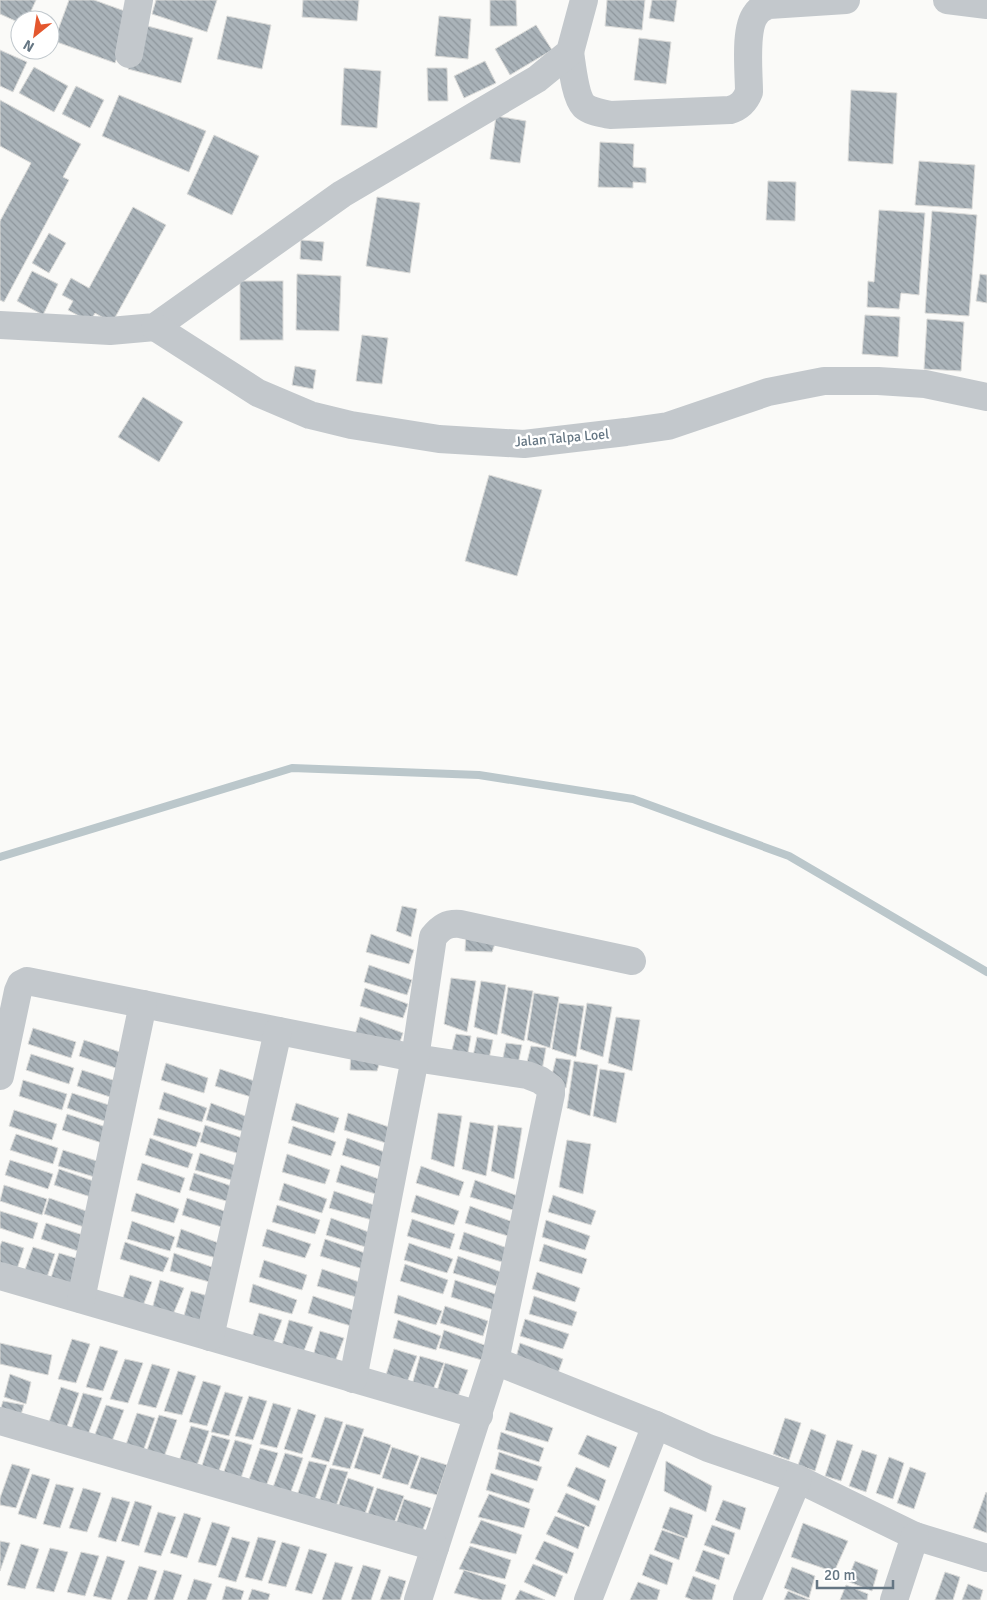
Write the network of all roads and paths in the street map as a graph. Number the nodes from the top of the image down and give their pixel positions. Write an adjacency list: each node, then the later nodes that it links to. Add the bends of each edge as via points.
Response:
1 (140, 0): 7 (street)
2 (584, 0): 6 (street)
3 (846, 0): 6 (street, via 769,5 760,9 751,22 749,34 749,92 746,101 730,110 610,115 597,112 582,104)
4 (947, 0): 5 (street)
5 (987, 5)
6 (570, 52): 9 (street, via 537,79 342,194)
7 (129, 54)
8 (0, 325): 9 (street, via 110,331)
9 (155, 327): 10 (street, Jalan Talpa Loel, via 258,393 310,415 439,439 524,444 668,426 768,392 824,381 925,384)
10 (987, 397)
11 (632, 961): 14 (street, via 450,923 433,937)
12 (143, 1004): 13 (street); 15 (street, via 24,982 18,991); 17 (street)
13 (278, 1031): 14 (street); 18 (street)
14 (415, 1058): 19 (street, via 527,1075 551,1088); 20 (street)
15 (0, 1076)
16 (0, 1276): 17 (street)
17 (81, 1299): 18 (street)
18 (210, 1337): 20 (street)
19 (495, 1361): 21 (street); 23 (street)
20 (353, 1379): 21 (street)
21 (479, 1415): 26 (street)
22 (0, 1421): 26 (street)
23 (656, 1425): 24 (street, via 708,1448); 29 (street)
24 (798, 1479): 25 (street); 30 (street)
25 (915, 1536): 27 (street); 31 (street)
26 (435, 1547): 28 (street)
27 (987, 1558)
28 (418, 1600)
29 (588, 1600)
30 (747, 1600)
31 (894, 1600)

